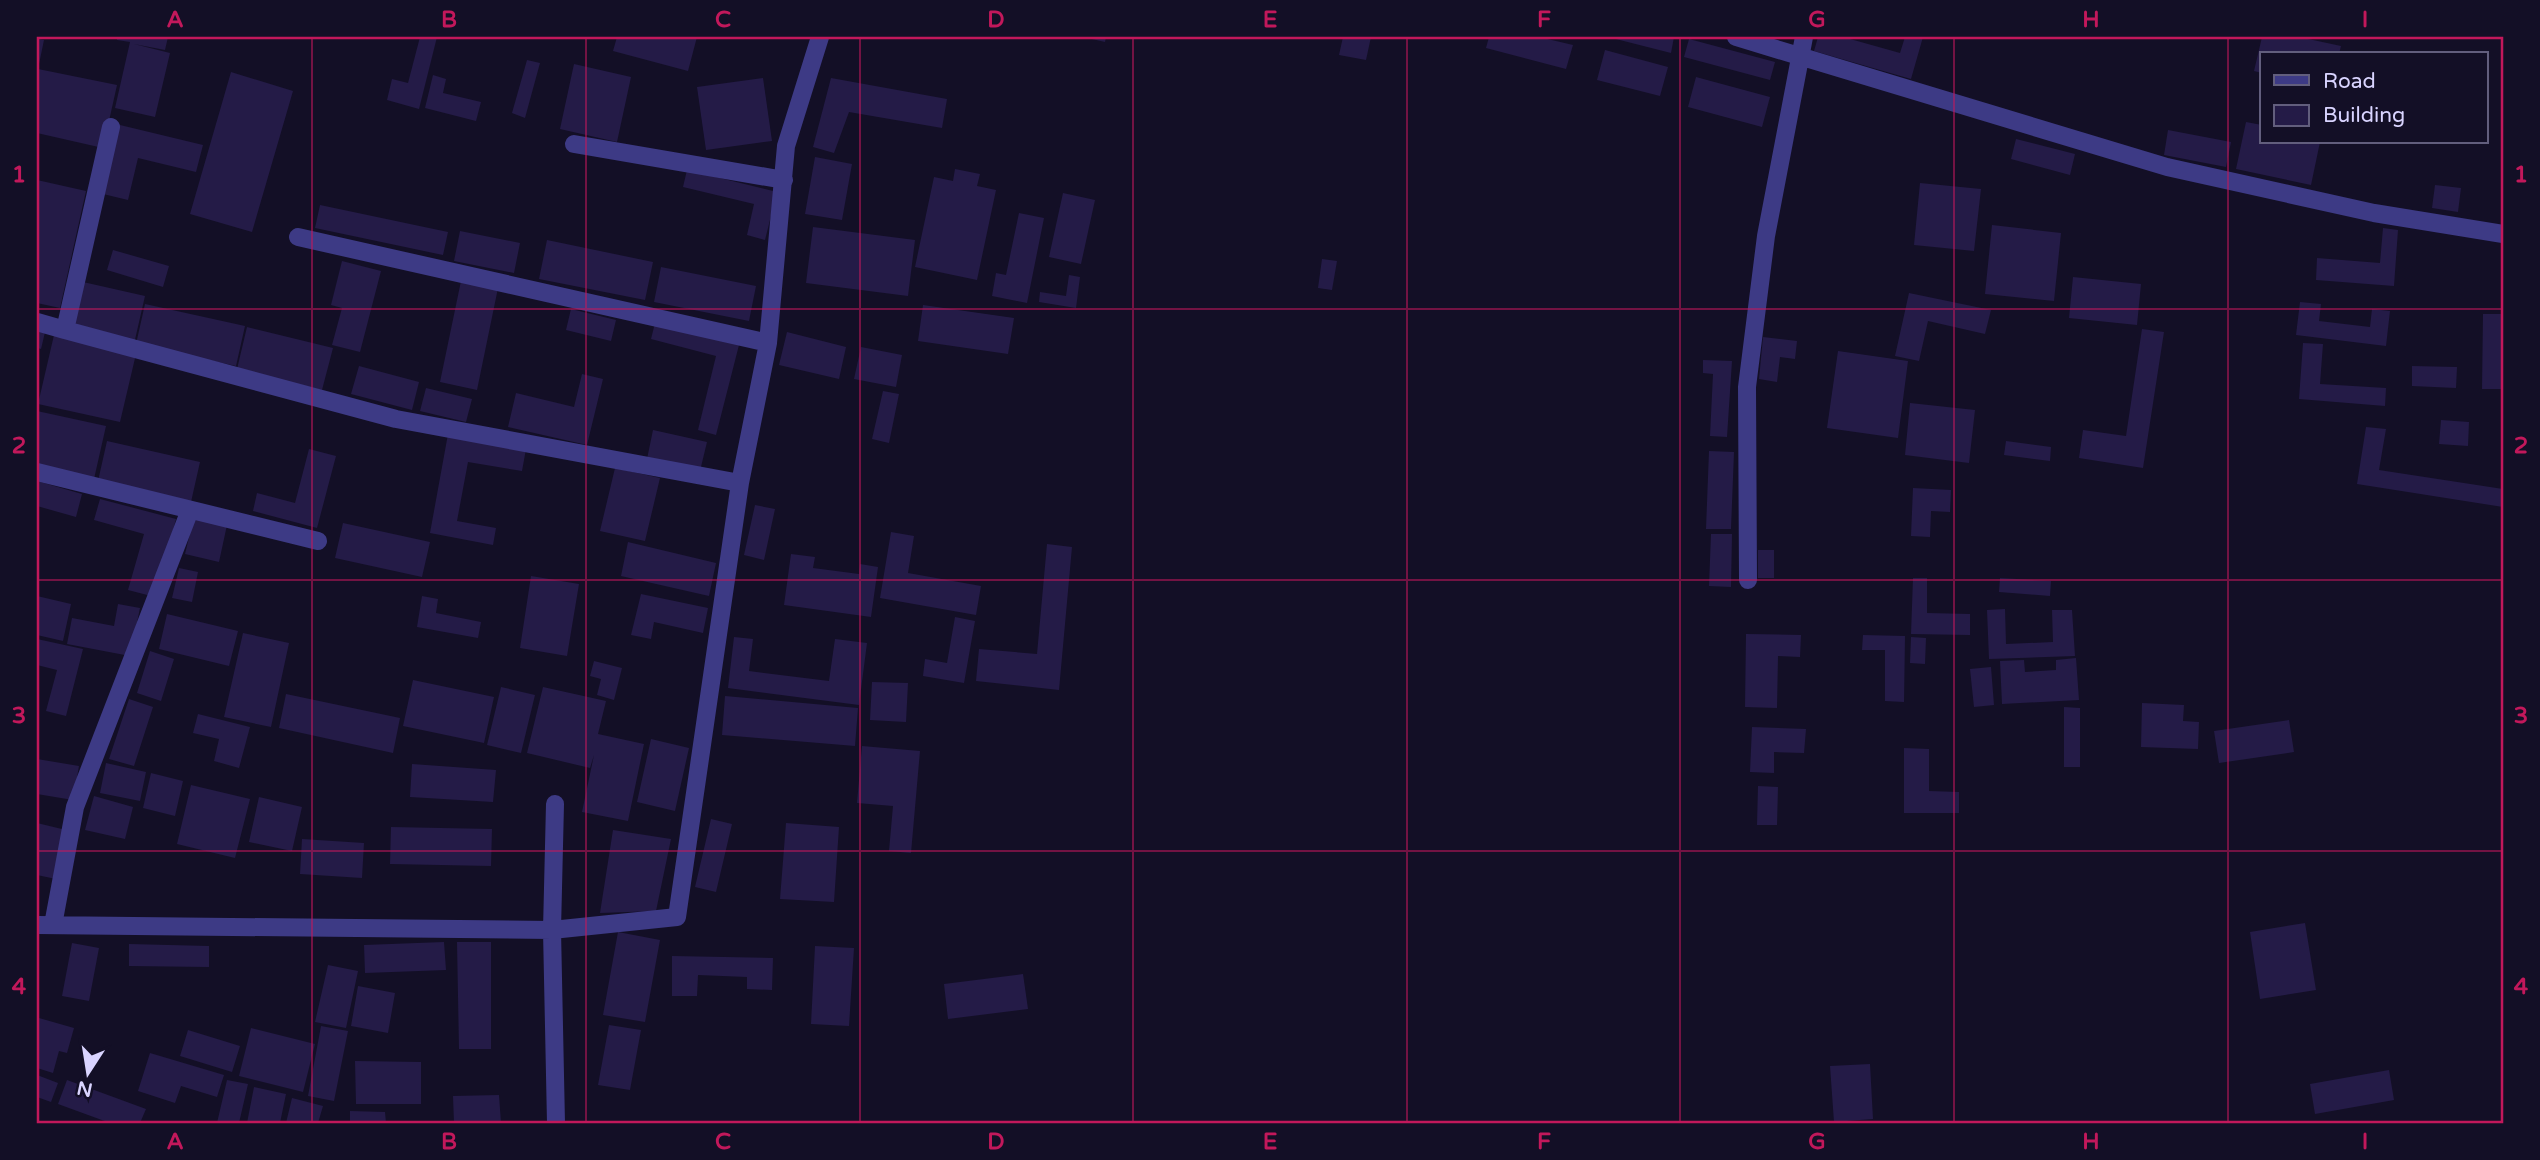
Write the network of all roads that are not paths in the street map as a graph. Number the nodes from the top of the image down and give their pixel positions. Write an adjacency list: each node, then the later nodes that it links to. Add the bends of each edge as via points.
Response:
1 (820, 37): 6 (street, via 786,146)
2 (1736, 37): 3 (street)
3 (1802, 46): 7 (street, via 2167,167 2374,213); 16 (street, via 1766,236 1747,387)
4 (111, 128): 10 (street)
5 (574, 144): 6 (street)
6 (784, 180): 11 (street)
7 (2503, 234)
8 (298, 237): 11 (street)
9 (37, 322): 10 (street)
10 (65, 330): 13 (street, via 396,419)
11 (768, 343): 13 (street)
12 (37, 472): 14 (street)
13 (740, 483): 19 (street, via 677,917)
14 (190, 510): 15 (street); 18 (street, via 75,807)
15 (317, 541)
16 (1748, 580)
17 (555, 804): 19 (street)
18 (45, 925): 19 (street)
19 (552, 930): 20 (street)
20 (556, 1123)

